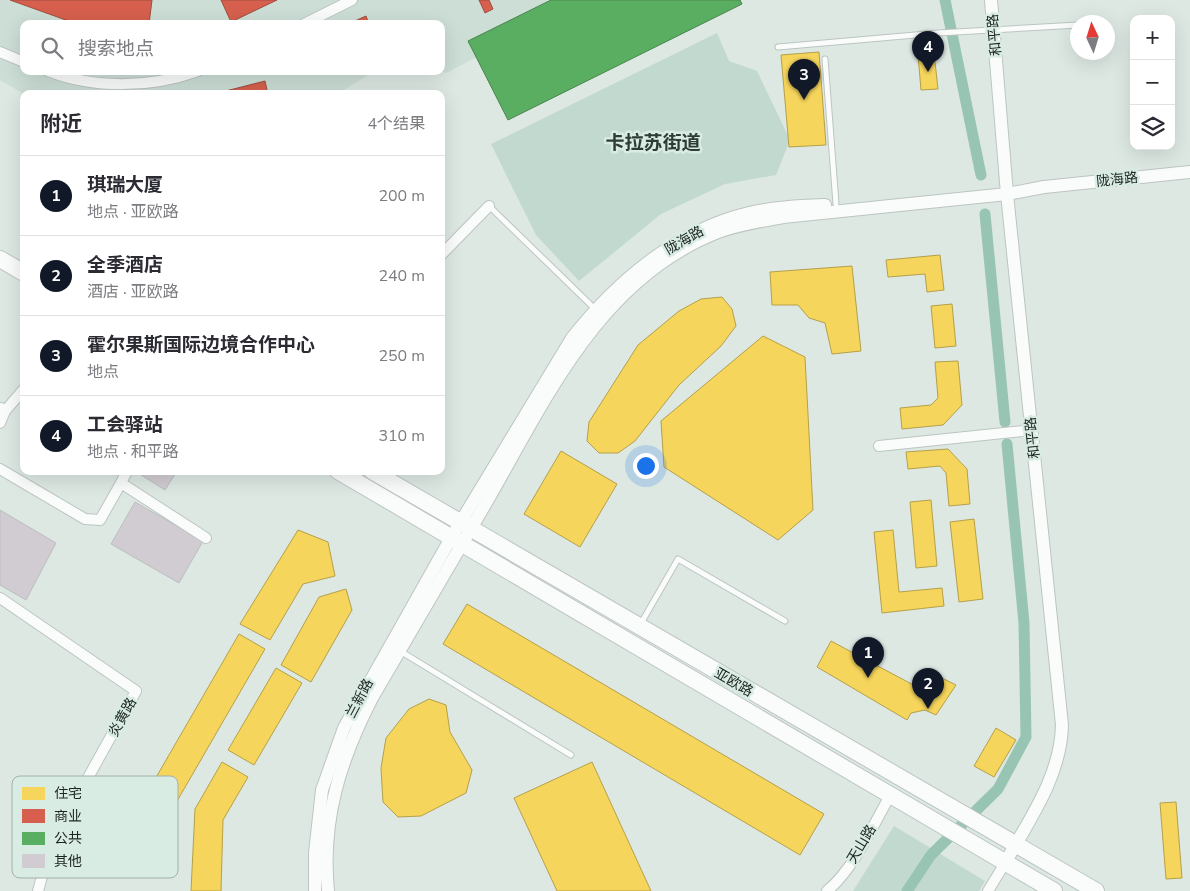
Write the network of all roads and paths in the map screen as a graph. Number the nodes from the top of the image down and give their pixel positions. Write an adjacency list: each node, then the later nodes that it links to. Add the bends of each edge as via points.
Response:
1 (352, 0): 3 (street)
2 (991, 0): 5 (street, 和平路)
3 (312, 20)
4 (1070, 25): 5 (lane)
5 (993, 29): 6 (lane); 13 (street, 和平路)
6 (778, 47)
7 (0, 52): 9 (street)
8 (825, 59): 14 (lane)
9 (20, 60)
10 (64, 75): 11 (street, via 91,82 121,84 156,82)
11 (183, 75)
12 (1190, 172): 13 (street, 陇海路)
13 (1007, 190): 14 (street, 陇海路); 19 (street, 陇海路, via 783,217 722,231 682,249); 23 (street, 和平路)
14 (836, 204): 19 (street, 陇海路, via 750,213 716,223 679,241 641,267)
15 (489, 206): 16 (street); 19 (lane)
16 (445, 251)
17 (0, 259): 18 (highway)
18 (20, 271)
19 (598, 312): 30 (street, 陇海路)
20 (20, 393): 21 (street)
21 (3, 409): 22 (street)
22 (0, 423)
23 (1032, 430): 24 (street); 39 (street, 和平路, via 1062,745 1051,780)
24 (879, 446)
25 (1, 471): 29 (street, via 85,519 100,520)
26 (125, 475): 29 (street)
27 (346, 475): 30 (highway, 亚欧路)
28 (378, 475): 30 (highway, 亚欧路)
29 (121, 483): 31 (street)
30 (461, 534): 34 (highway, 亚欧路); 35 (street, 兰新路); 38 (highway, 亚欧路)
31 (206, 538)
32 (0, 598): 37 (street, 炎黄路, via 136,691)
33 (785, 621): 34 (lane, via 678,559)
34 (638, 627): 39 (highway, 亚欧路)
35 (394, 648): 36 (lane); 43 (street, 兰新路, via 344,728 322,790 315,852); 44 (street, 兰新路, via 342,763 329,825)
36 (571, 755)
37 (89, 776)
38 (891, 794): 40 (highway, 亚欧路); 45 (street, 天山路, via 848,867)
39 (1016, 844): 40 (street, 和平路); 48 (highway, 亚欧路)
40 (1005, 862): 46 (street); 47 (highway, 亚欧路)
41 (42, 878): 42 (street, 炎黄路)
42 (38, 891)
43 (315, 891)
44 (328, 891)
45 (827, 891)
46 (988, 891)
47 (1054, 891)
48 (1096, 891)

